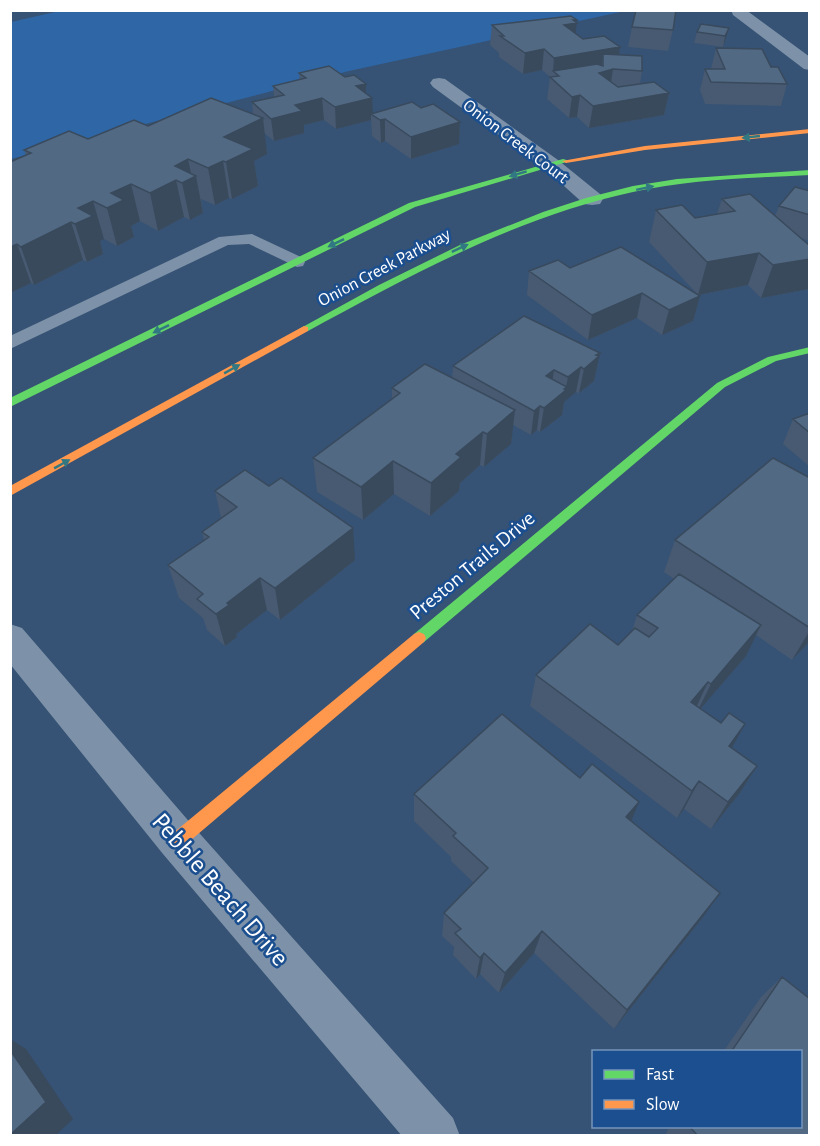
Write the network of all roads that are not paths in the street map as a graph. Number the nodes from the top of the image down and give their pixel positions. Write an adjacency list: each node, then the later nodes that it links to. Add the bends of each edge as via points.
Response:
1 (738, 12): 2 (street)
2 (810, 65)
3 (439, 83): 5 (street, Onion Creek Court)
4 (810, 131): 5 (street, Onion Creek Parkway, one-way to 5, via 645,148)
5 (551, 164): 7 (street, Onion Creek Court); 8 (street, Onion Creek Parkway, one-way to 8, via 412,205)
6 (810, 172): 7 (street, Onion Creek Parkway, one-way to 6, via 667,183)
7 (592, 199): 12 (street, Onion Creek Parkway, one-way to 7, via 404,274 468,243)
8 (297, 262): 9 (lane, via 252,239 225,240); 11 (street, Onion Creek Parkway, one-way to 11)
9 (10, 343)
10 (810, 350): 14 (street, Preston Trails Drive, via 772,360 721,385)
11 (10, 403)
12 (10, 492)
13 (10, 638): 14 (street, Pebble Beach Drive)
14 (177, 840): 15 (street, Pebble Beach Drive)
15 (435, 1136)

